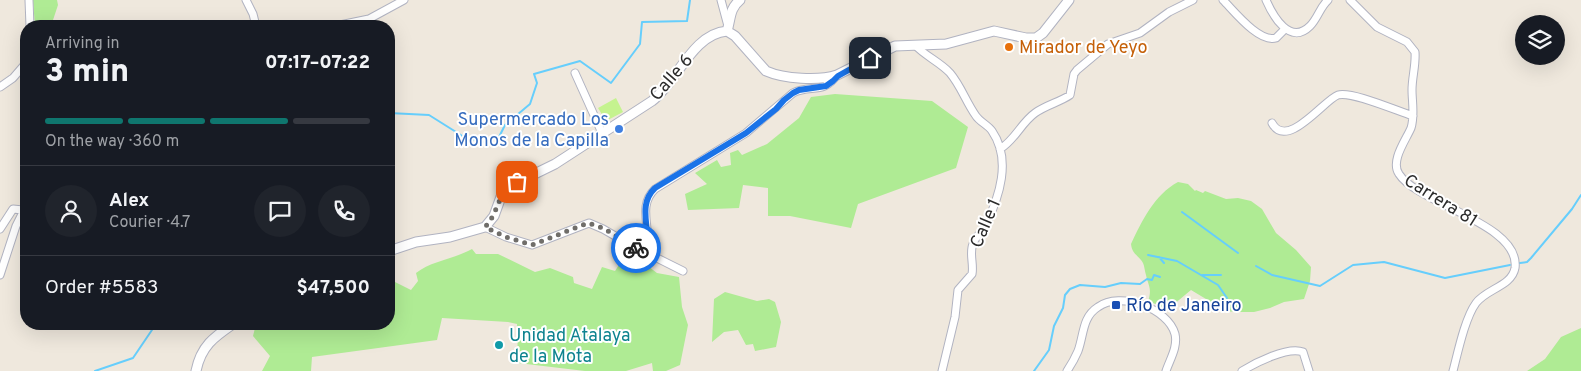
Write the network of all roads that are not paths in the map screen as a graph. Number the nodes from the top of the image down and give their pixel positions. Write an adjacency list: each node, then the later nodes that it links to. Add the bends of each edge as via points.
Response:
1 (30, 0): 12 (street)
2 (246, 0): 13 (street)
3 (404, 0): 14 (street)
4 (722, 0): 15 (street)
5 (740, 0): 15 (street, via 730,14)
6 (1069, 0): 17 (street, via 1036,38 994,31 954,43)
7 (1193, 0): 25 (street, via 1140,33 1108,44 1074,74 1070,95 1035,112 1012,140)
8 (1223, 0): 16 (street, via 1265,38 1276,38)
9 (1266, 0): 16 (street, via 1274,17)
10 (1328, 0): 16 (street, via 1306,29 1293,32)
11 (1350, 0): 22 (street, Carrera 81, via 1377,27 1407,42 1415,52)
12 (30, 20)
13 (254, 20)
14 (364, 20)
15 (728, 29): 20 (street, via 772,74 816,78); 24 (street, Calle 6, via 711,36 694,50 659,95)
16 (1285, 29)
17 (915, 45): 20 (street, via 891,47); 25 (street, Calle 1, via 949,73 976,116 992,131)
18 (20, 70): 21 (street)
19 (575, 73): 24 (street)
20 (838, 76): 31 (street, via 826,86 799,90 789,96 746,133 650,193 644,208 648,241)
21 (0, 86)
22 (1413, 116): 23 (street, via 1346,94 1337,96 1302,124 1288,130 1276,129); 41 (street, Carrera 81, via 1396,163 1400,175 1412,186 1496,235 1511,249 1515,260 1511,277 1476,303)
23 (1272, 123)
24 (602, 134): 28 (street, Calle 6, via 555,164 510,186 502,194 494,216)
25 (1000, 149): 36 (street, Calle 1, via 1003,168 999,189 986,226 973,243 972,274 958,290)
26 (20, 209): 29 (street, via 13,210)
27 (20, 218): 33 (street)
28 (485, 227): 30 (street); 31 (street, via 532,245 588,223)
29 (0, 229)
30 (395, 249)
31 (646, 253): 32 (street)
32 (683, 271)
33 (0, 275)
34 (225, 330): 35 (street, via 208,343)
35 (196, 371)
36 (942, 371)
37 (1067, 371): 38 (street, via 1078,350 1089,315 1098,306 1115,300 1151,308 1169,321 1175,335 1175,348)
38 (1166, 371)
39 (1242, 371): 40 (street, via 1291,350 1300,350)
40 (1309, 371)
41 (1453, 371)

